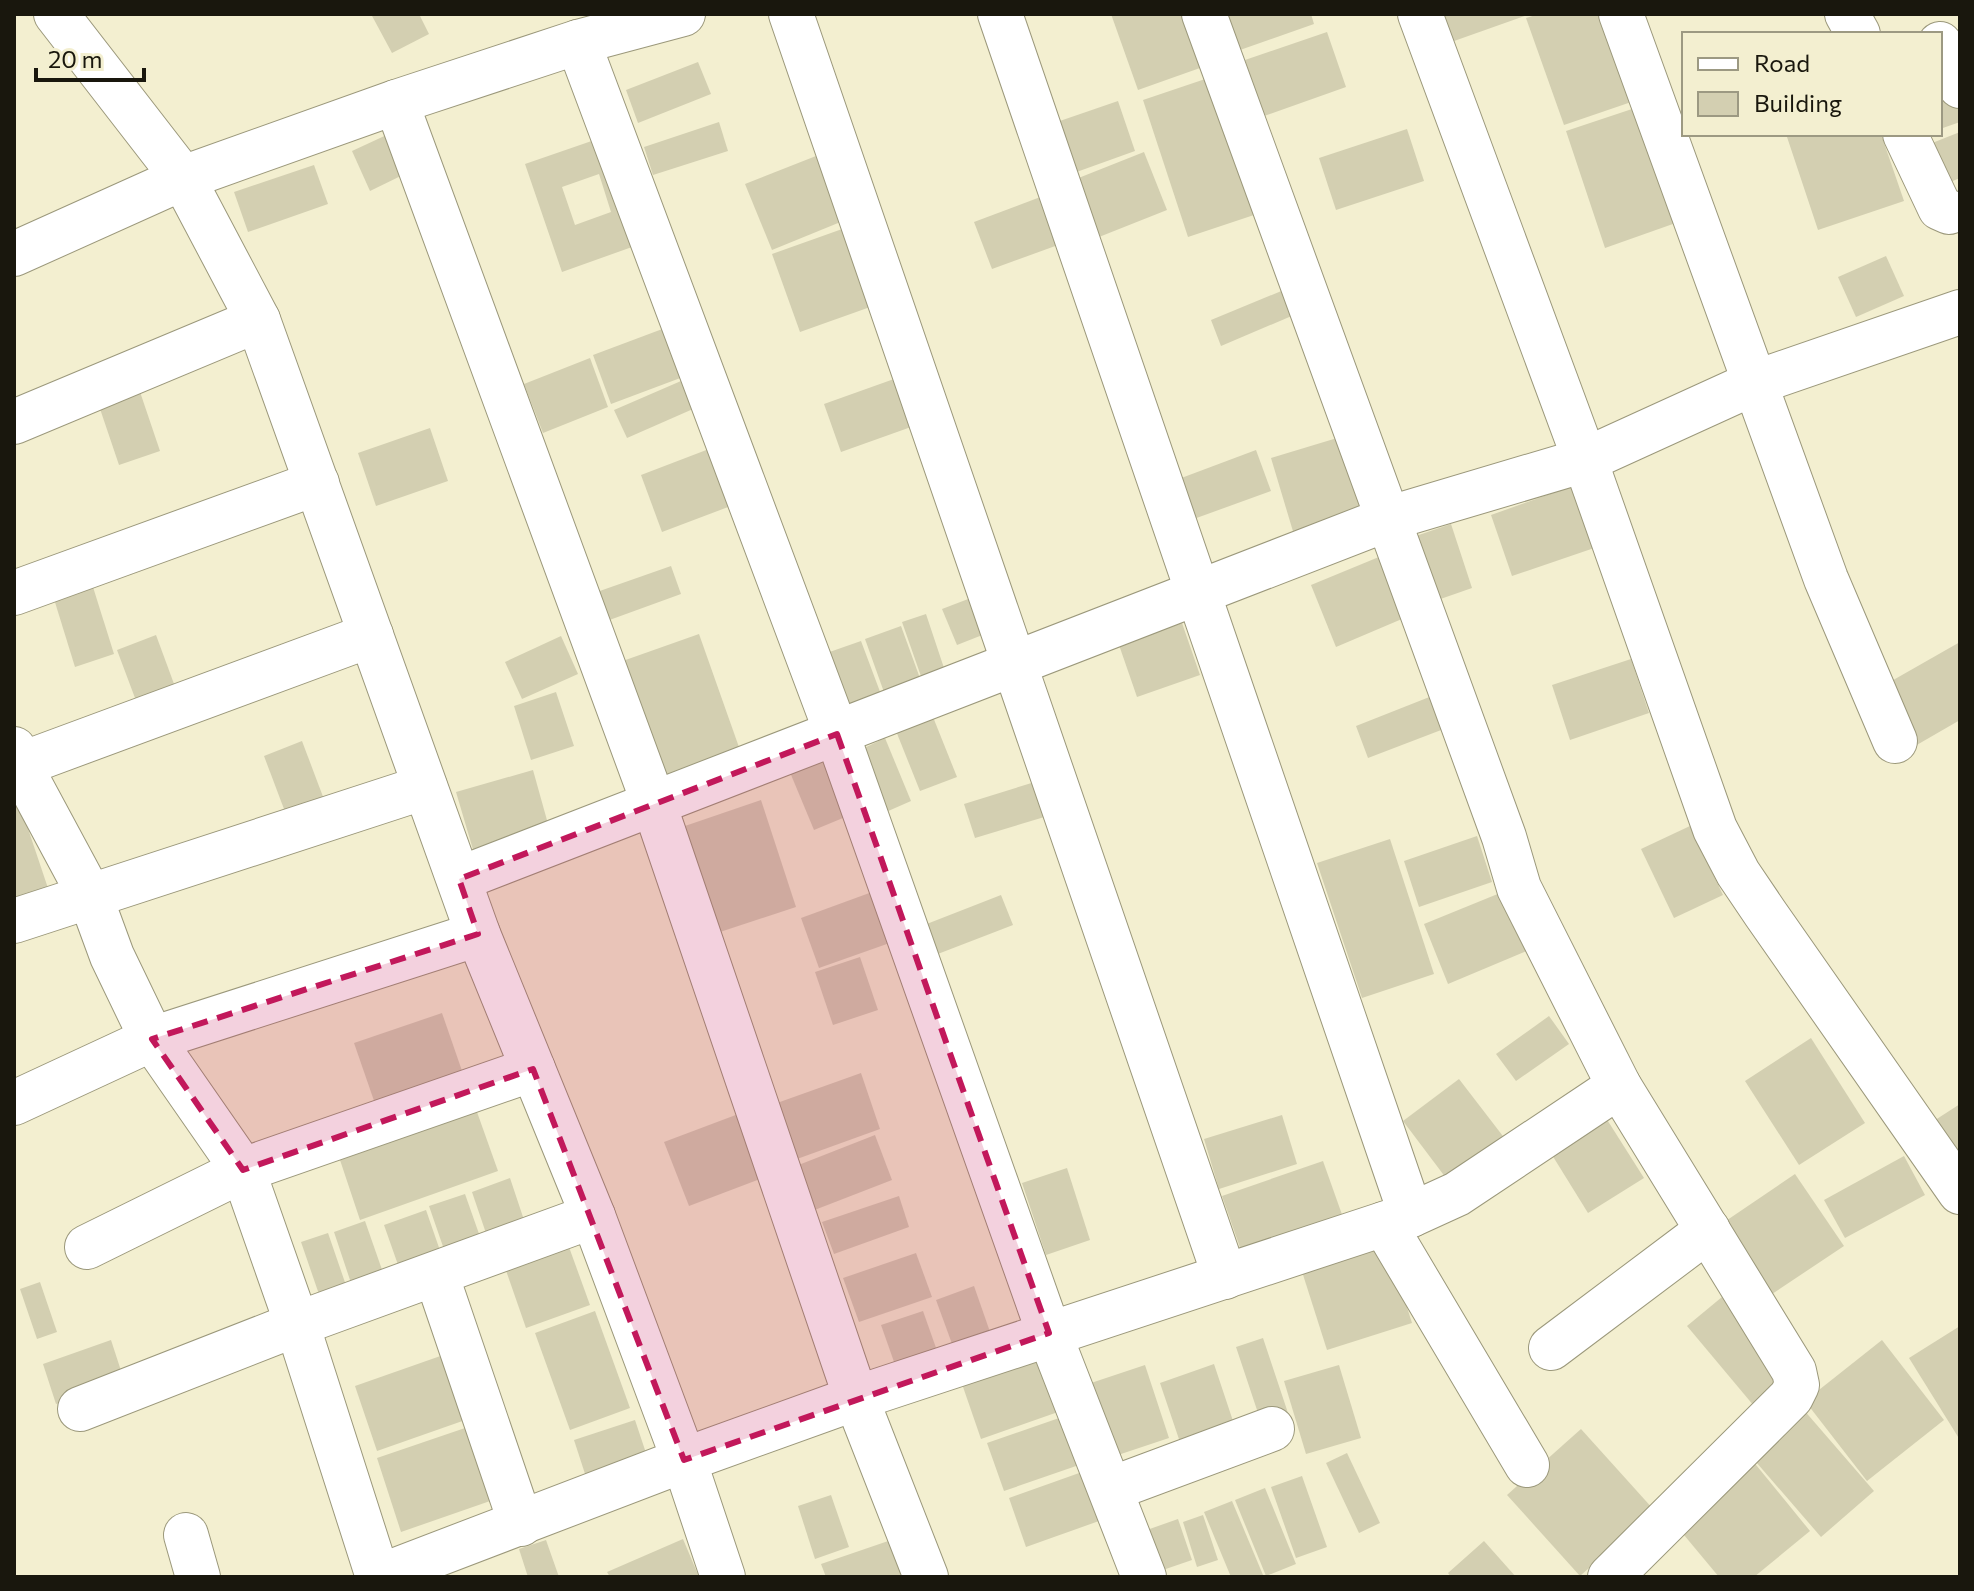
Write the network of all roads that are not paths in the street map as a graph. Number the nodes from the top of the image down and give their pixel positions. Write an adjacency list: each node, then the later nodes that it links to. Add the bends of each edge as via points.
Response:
1 (56, 14): 15 (street)
2 (683, 14): 10 (street)
3 (791, 14): 28 (street)
4 (1000, 14): 26 (street)
5 (1204, 14): 24 (street)
6 (1420, 14): 22 (street)
7 (1621, 14): 20 (street)
8 (1847, 14): 9 (street)
9 (1857, 32)
10 (578, 42): 13 (street); 29 (street)
11 (1942, 48): 12 (street)
12 (1960, 86)
13 (396, 102): 15 (street); 33 (street)
14 (1906, 136): 16 (street, via 1940,208)
15 (183, 178): 17 (street); 19 (street)
16 (1956, 219)
17 (14, 254)
18 (1960, 312): 20 (street)
19 (258, 320): 21 (street); 23 (street)
20 (1754, 383): 22 (street); 30 (street, via 1826,579)
21 (14, 422)
22 (1585, 460): 24 (street); 43 (street, via 1726,851)
23 (317, 483): 25 (street); 27 (street)
24 (1390, 518): 26 (street); 40 (street, via 1519,888)
25 (14, 593)
26 (1198, 593): 28 (street); 45 (street)
27 (371, 635): 31 (street); 32 (street)
28 (1016, 665): 29 (street); 49 (street)
29 (837, 734): 33 (street); 51 (street)
30 (1895, 741)
31 (16, 760): 35 (street)
32 (425, 787): 34 (street); 35 (street)
33 (654, 804): 34 (street); 53 (street)
34 (459, 879): 37 (street)
35 (90, 896): 36 (street); 38 (street)
36 (14, 921)
37 (478, 934): 38 (street); 39 (street)
38 (152, 1039): 41 (street); 42 (street)
39 (533, 1069): 42 (street); 44 (street)
40 (1619, 1086): 45 (street, via 1457,1194); 46 (street)
41 (14, 1103)
42 (243, 1170): 47 (street); 50 (street)
43 (1960, 1192)
44 (593, 1216): 48 (street); 56 (street)
45 (1397, 1219): 49 (street); 57 (street)
46 (1708, 1230): 52 (street); 66 (street, via 1794,1371 1797,1385 1791,1397)
47 (87, 1247)
48 (436, 1274): 50 (street); 59 (street)
49 (1225, 1277): 51 (street)
50 (297, 1324): 54 (street); 62 (street)
51 (1049, 1333): 53 (street); 58 (street)
52 (1551, 1348)
53 (856, 1398): 56 (street); 64 (street)
54 (80, 1409)
55 (1272, 1429): 58 (street)
56 (684, 1460): 59 (street); 63 (street)
57 (1527, 1465)
58 (1111, 1489): 65 (street)
59 (521, 1524): 62 (street)
60 (186, 1535): 61 (street)
61 (198, 1577)
62 (378, 1577)
63 (723, 1577)
64 (926, 1577)
65 (1144, 1577)
66 (1610, 1577)

